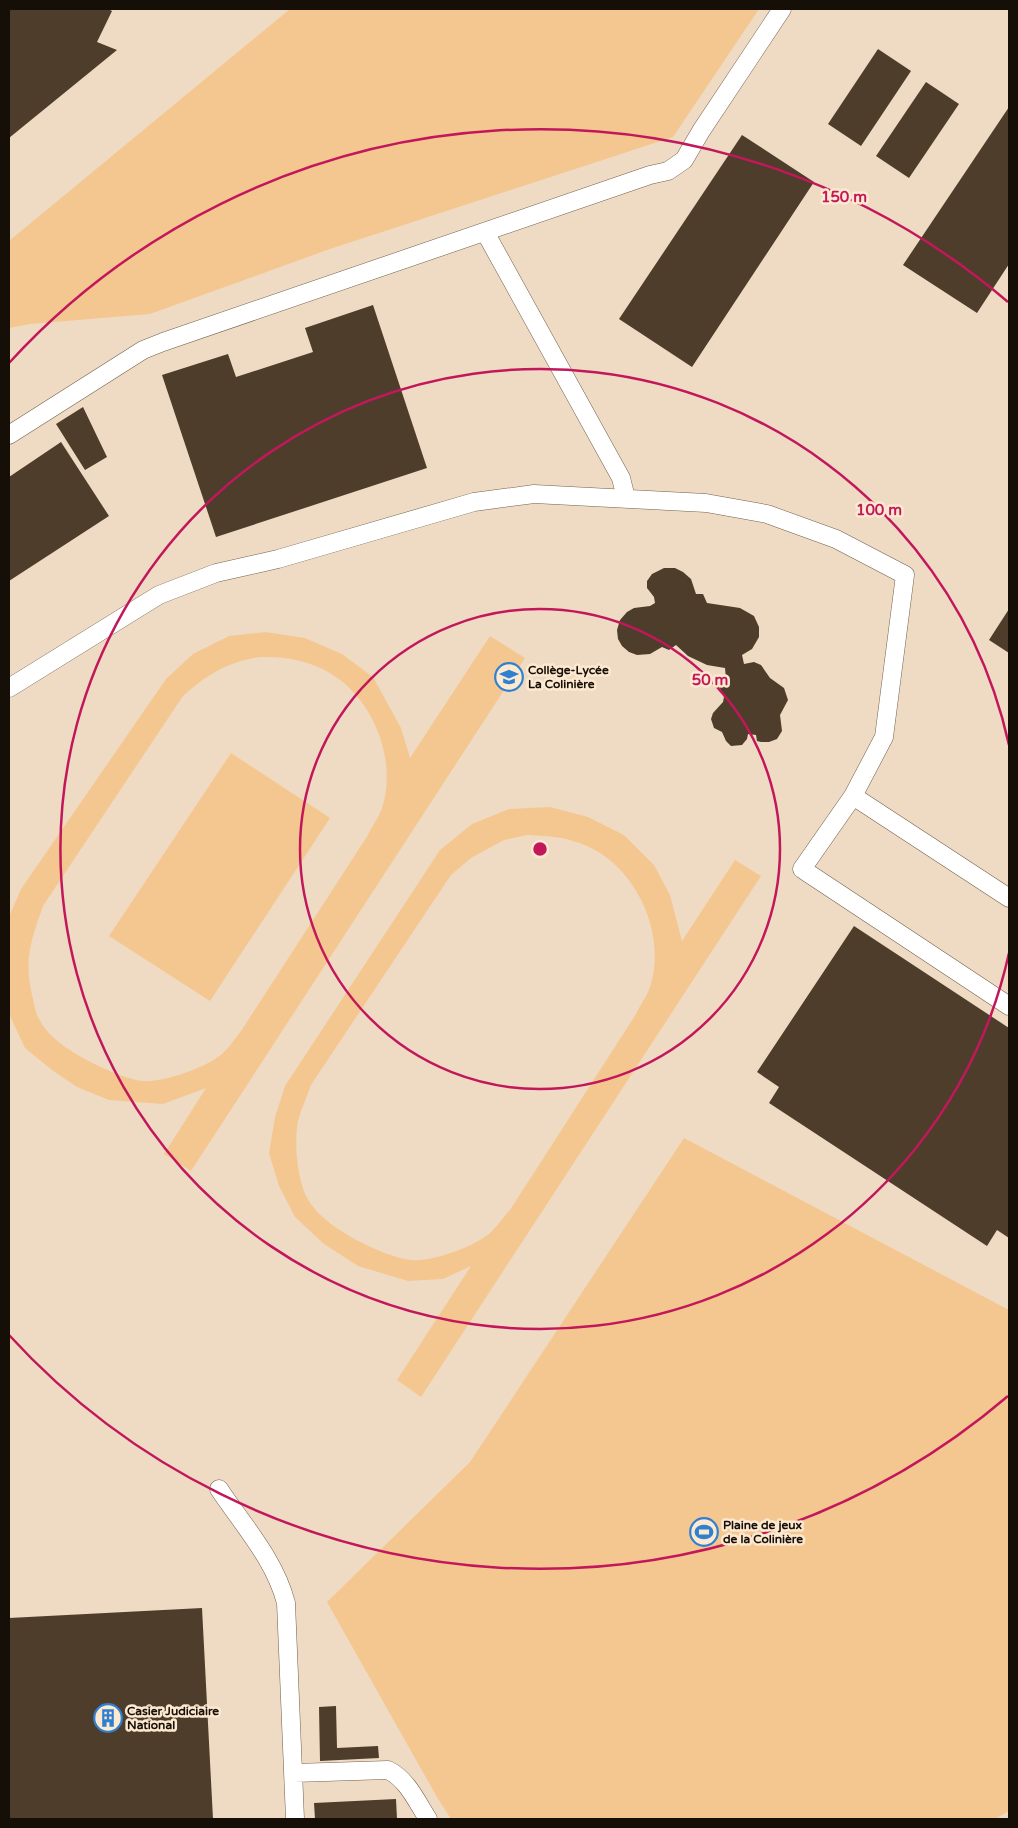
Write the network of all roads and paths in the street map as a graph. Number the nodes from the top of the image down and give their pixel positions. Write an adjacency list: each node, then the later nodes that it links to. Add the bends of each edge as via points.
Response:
1 (782, 9): 2 (lane, via 684,160 668,171)
2 (485, 232): 3 (lane, via 143,350); 4 (lane, via 620,478)
3 (9, 436)
4 (626, 498): 5 (lane, via 534,494 474,502 278,559 216,573 160,595); 6 (lane, via 706,503 767,514 836,539 905,575 884,737)
5 (9, 688)
6 (853, 796): 7 (lane); 8 (lane, via 802,869)
7 (1009, 898)
8 (1009, 1006)
9 (219, 1489): 10 (lane, via 282,1586 288,1630)
10 (294, 1773): 11 (lane); 12 (lane, via 388,1770 397,1774)
11 (295, 1819)
12 (428, 1819)

